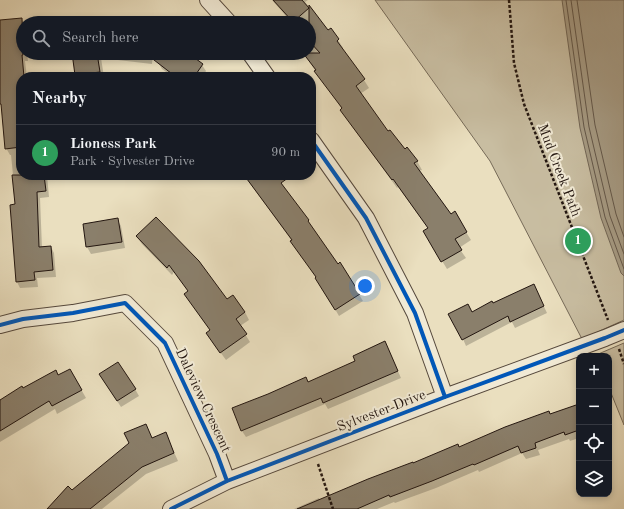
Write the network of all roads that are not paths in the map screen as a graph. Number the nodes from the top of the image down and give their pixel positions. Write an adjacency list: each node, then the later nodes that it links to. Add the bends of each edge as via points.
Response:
1 (208, 0): 2 (street)
2 (223, 16)
3 (255, 60): 4 (street)
4 (263, 72)
5 (316, 147): 8 (street, via 366,218 416,313)
6 (0, 325): 9 (street, Daleview Crescent, via 124,303 165,343)
7 (619, 333): 8 (street, Sylvester Drive)
8 (445, 397): 9 (street, Sylvester Drive)
9 (227, 481): 10 (street, Sylvester Drive)
10 (171, 509)

